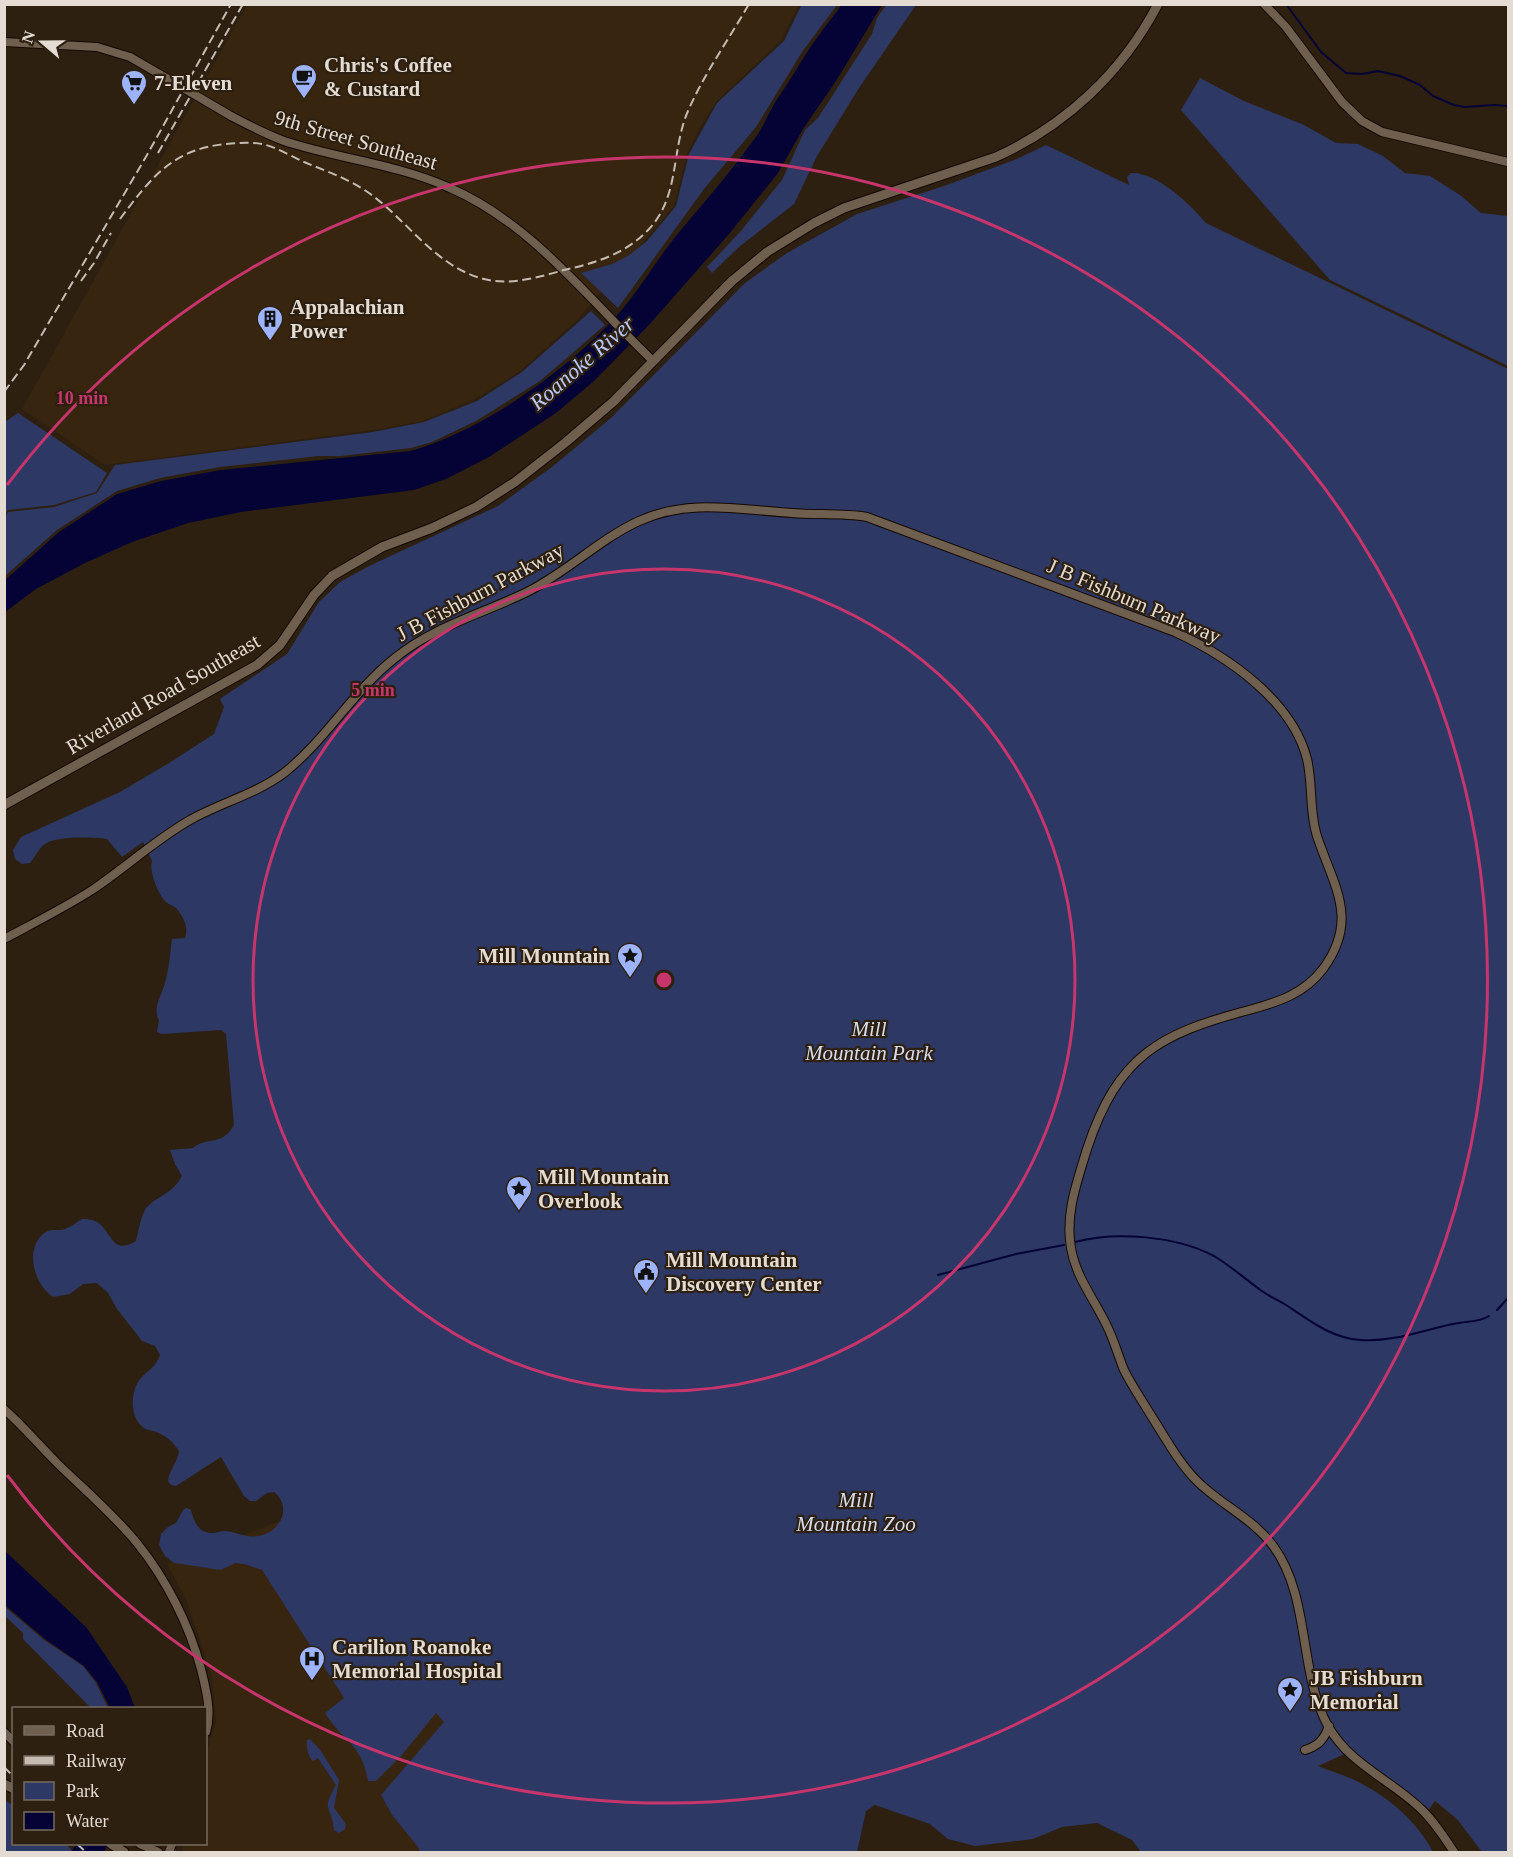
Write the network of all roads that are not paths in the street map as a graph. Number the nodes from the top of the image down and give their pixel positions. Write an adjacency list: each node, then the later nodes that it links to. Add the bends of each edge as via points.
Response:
1 (1158, 4): 5 (main road, Riverland Road Southeast, via 1117,67 1055,123 996,157 867,199 790,237 732,281)
2 (1264, 4): 4 (street, via 1342,102 1362,121 1382,132)
3 (4, 42): 5 (street, 9th Street Southeast, bridge, via 97,47 130,57 231,116 283,140 407,172 470,197 512,224 564,270)
4 (1509, 162)
5 (653, 361): 6 (main road, Riverland Road Southeast, via 591,422 506,488 456,518 382,547 332,576 280,645 257,665)
6 (4, 805)
7 (4, 939): 10 (street, J B Fishburn Parkway, via 93,890 189,820 280,776 380,671 419,640 545,582 637,522 682,508 722,506 867,517 1175,632 1229,661 1274,702 1303,747 1310,775 1314,826 1340,900 1338,936 1323,969 1297,993 1172,1036 1123,1075 1107,1099 1089,1143 1071,1203 1070,1247 1130,1381 1168,1441 1200,1484 1257,1527 1285,1565 1296,1596 1315,1689)
8 (4, 1409): 9 (street, via 137,1543 158,1573 199,1660 208,1704)
9 (207, 1725)
10 (1329, 1726): 11 (street, via 1323,1739); 14 (street, J B Fishburn Parkway, via 1348,1753 1419,1807)
11 (1305, 1750)
12 (142, 1845): 13 (street)
13 (158, 1852)
14 (1454, 1852)

